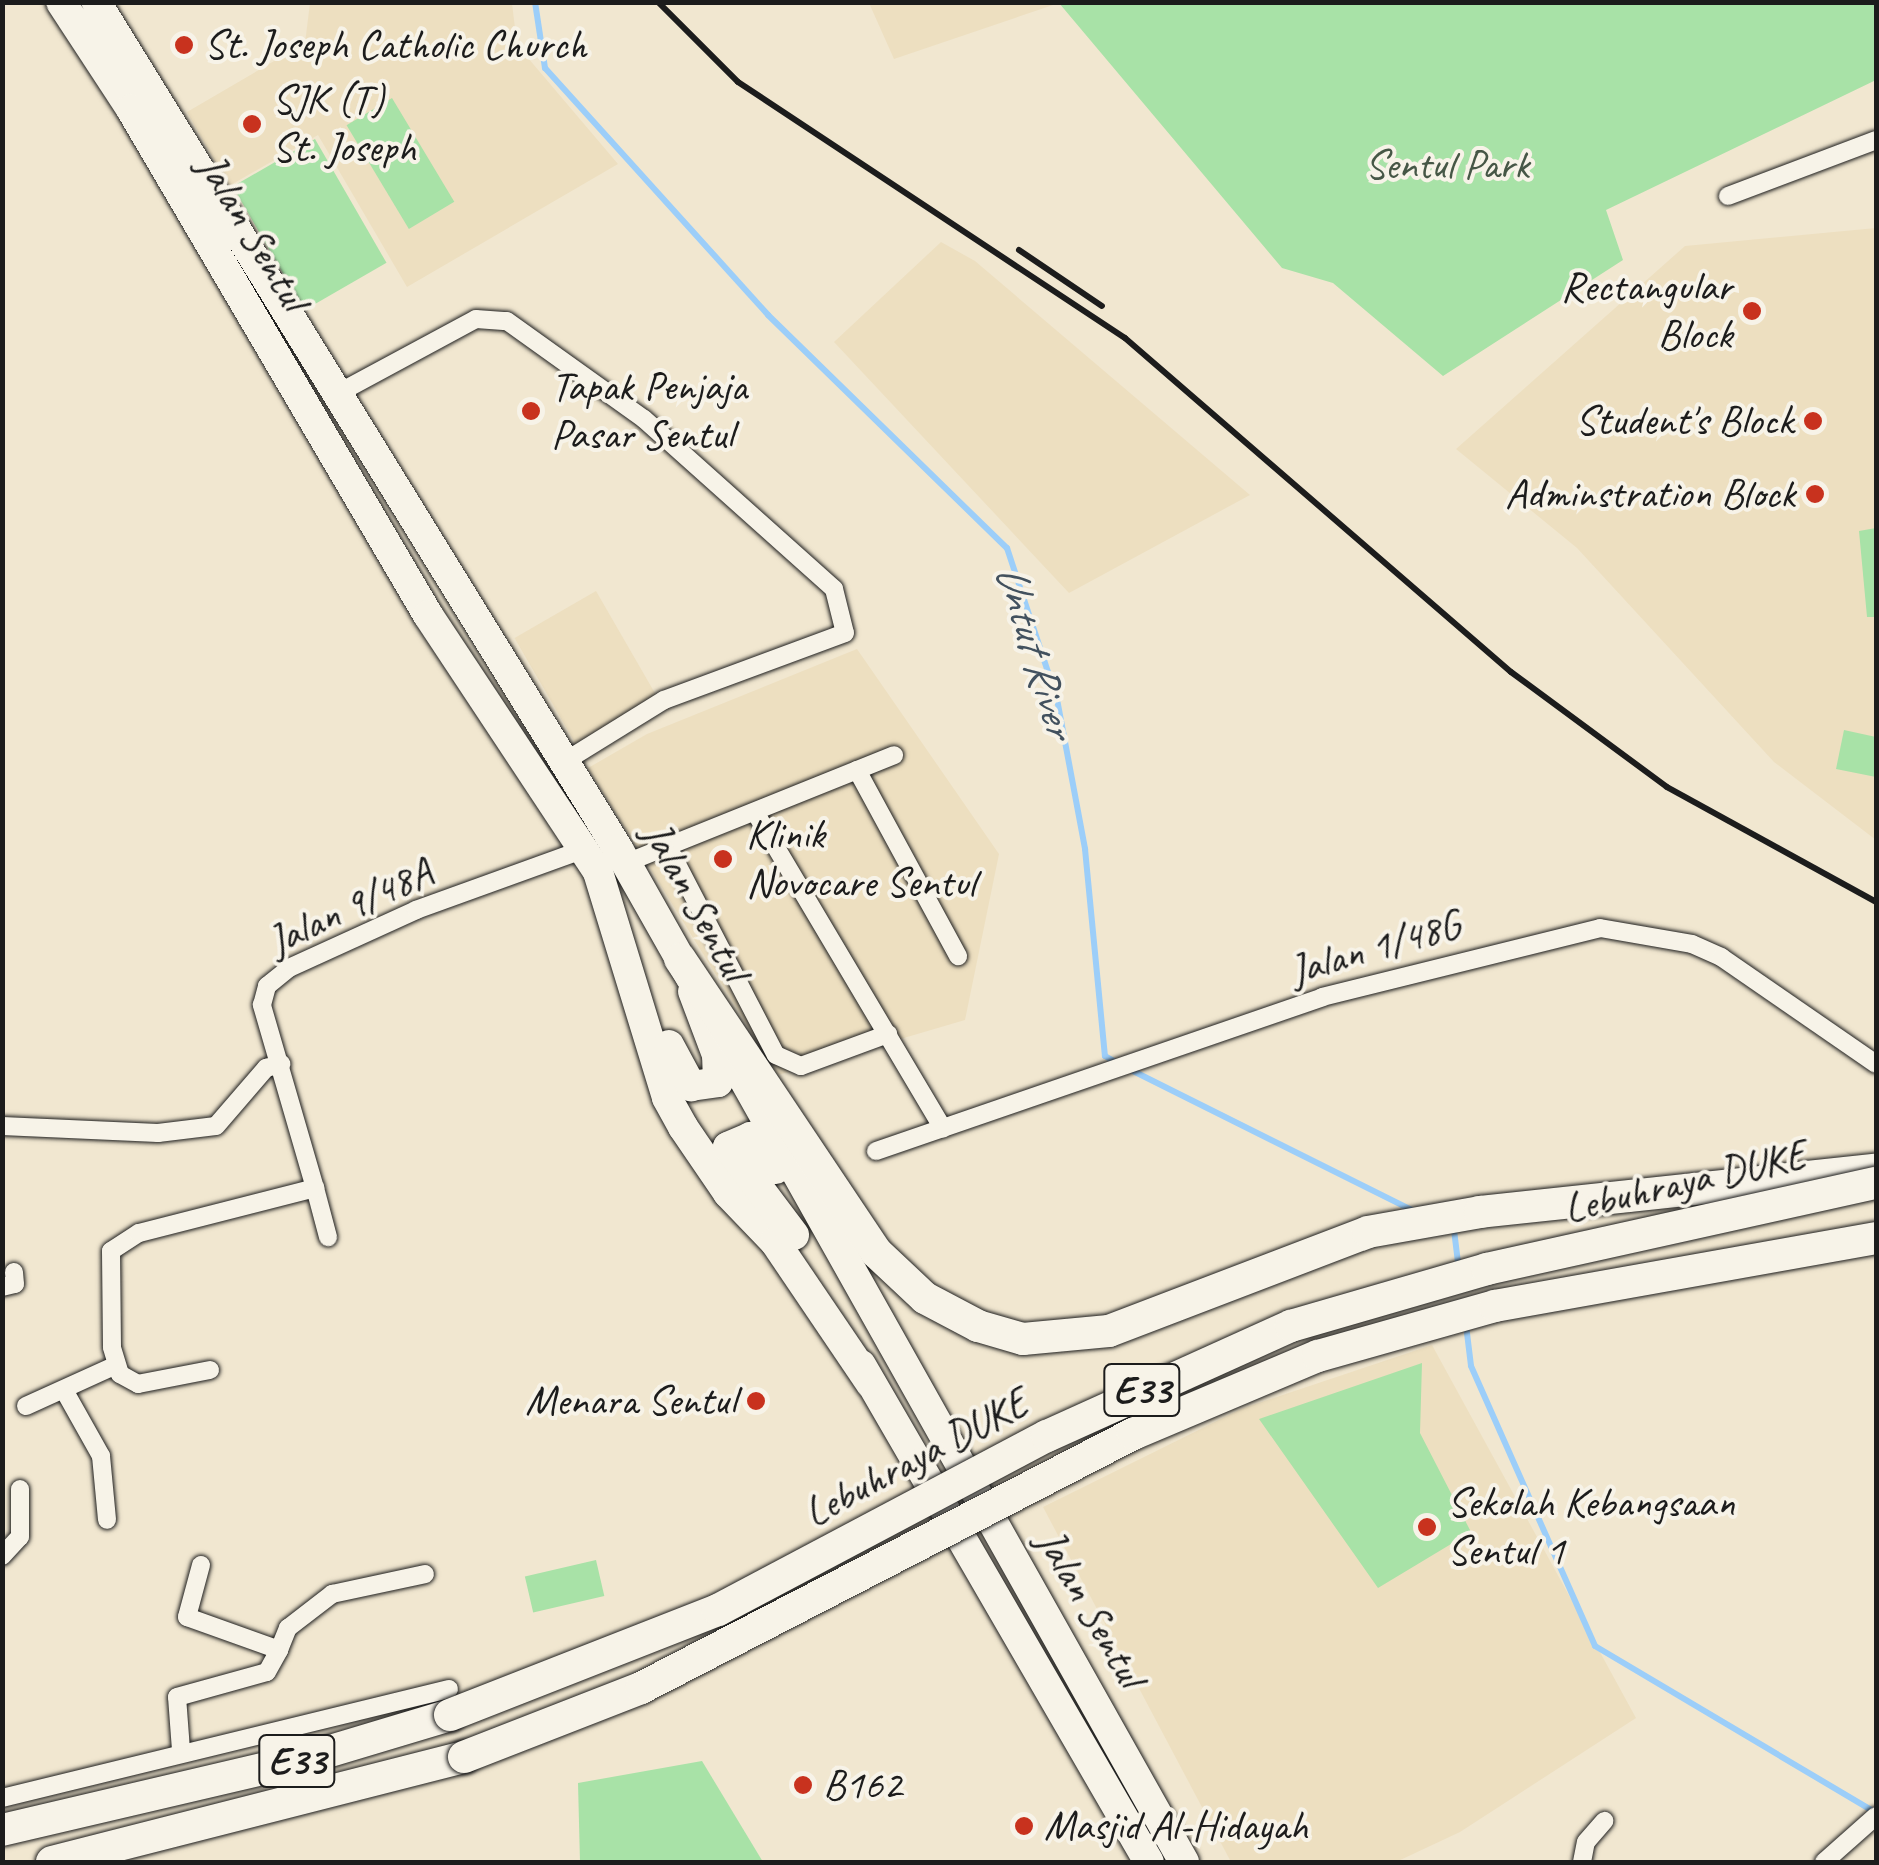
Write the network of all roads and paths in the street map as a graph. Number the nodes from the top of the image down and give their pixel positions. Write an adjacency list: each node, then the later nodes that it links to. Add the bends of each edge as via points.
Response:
1 (61, 2): 11 (main road, Jalan Sentul, via 428,614)
2 (96, 2): 5 (main road, Jalan Sentul)
3 (1876, 140): 4 (street)
4 (1728, 196)
5 (333, 396): 7 (main road, Jalan Sentul); 7 (street, via 476,319 507,321 644,419 834,589 845,633 664,700)
6 (894, 756): 8 (street, Jalan 9/48A)
7 (564, 762): 11 (main road, Jalan Sentul)
8 (857, 770): 9 (street, Jalan 9/48A); 12 (street)
9 (755, 812): 10 (street, Jalan 9/48A); 14 (street)
10 (668, 847): 11 (street, Jalan 9/48A); 14 (street, via 776,1055 800,1066)
11 (602, 861): 13 (main road, Jalan Sentul); 13 (main road, via 681,1078 702,1090 718,1082 720,1072); 15 (street, Jalan 9/48A, via 416,910 289,968 266,986 262,1005); 29 (main road, Jalan Sentul, via 667,1098 708,1168 775,1242)
12 (958, 956)
13 (680, 959): 20 (highway, via 876,1252 926,1298 1008,1336 1039,1341 1109,1331 1368,1232 1480,1212); 27 (main road, Jalan Sentul)
14 (888, 1034): 18 (street)
15 (281, 1064): 17 (street, via 266,1068 216,1126 158,1132); 22 (street, Jalan 9/48A)
16 (1876, 1064): 18 (street, Jalan 1/48G, via 1721,957 1692,944 1600,928 1322,996)
17 (2, 1126)
18 (944, 1128): 19 (street, Jalan 1/48G)
19 (876, 1150)
20 (1876, 1170)
21 (1876, 1183): 37 (highway, Lebuhraya DUKE / E33, bridge, via 1487,1269 1291,1326 1048,1436 718,1610)
22 (315, 1188): 23 (street, Jalan 9/48A); 25 (street, via 139,1234 111,1250)
23 (328, 1236)
24 (1876, 1238): 43 (highway, Lebuhraya DUKE / E33, bridge, via 1495,1306 1318,1356 1132,1434 641,1688 464,1757)
25 (114, 1366): 26 (street, via 138,1384); 28 (street)
26 (210, 1370)
27 (915, 1386): 29 (main road, via 760,1144 751,1137 735,1140 730,1156 796,1238); 45 (main road, Jalan Sentul)
28 (64, 1390): 30 (street); 32 (street, via 101,1456)
29 (878, 1395): 44 (main road, Jalan Sentul)
30 (26, 1406)
31 (20, 1488): 33 (street, via 20,1537)
32 (107, 1520)
33 (2, 1556)
34 (201, 1564): 36 (street, via 187,1616)
35 (425, 1574): 36 (street, via 332,1594 288,1628)
36 (279, 1650): 38 (street, via 267,1672 177,1697)
37 (450, 1702): 38 (street); 42 (highway, Lebuhraya DUKE / E33, via 297,1761)
38 (181, 1750): 39 (street)
39 (2, 1798)
40 (1604, 1821): 46 (street, via 1586,1842)
41 (1871, 1821): 47 (street)
42 (2, 1830)
43 (52, 1862)
44 (1149, 1862)
45 (1184, 1862)
46 (1582, 1862)
47 (1824, 1862)

